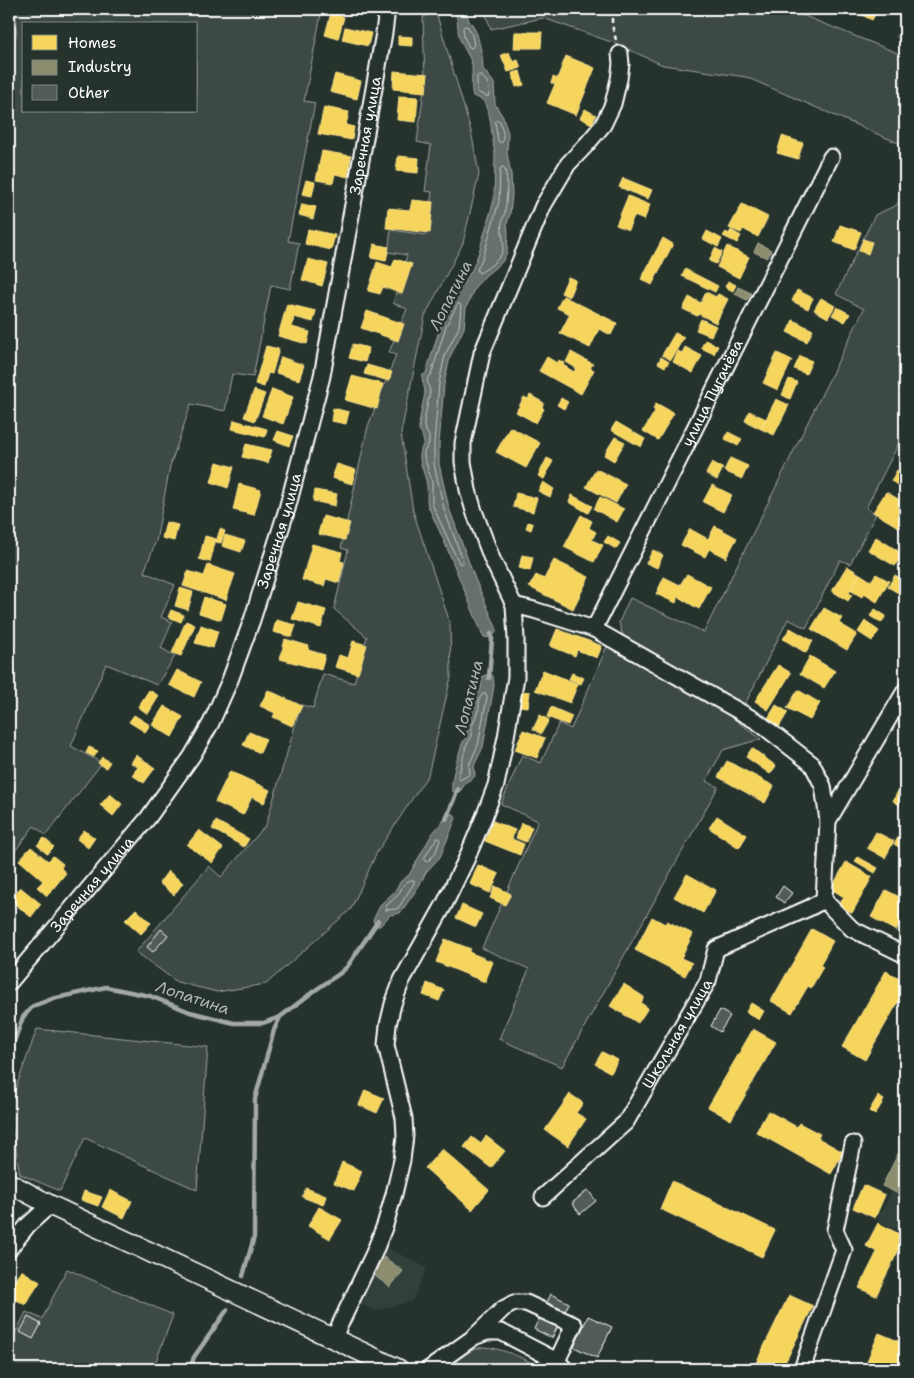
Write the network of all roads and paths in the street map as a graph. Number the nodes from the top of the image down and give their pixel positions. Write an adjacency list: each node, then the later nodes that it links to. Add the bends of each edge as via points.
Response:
1 (386, 9): 11 (street, Заречная улица, via 322,376 287,509 230,680 192,756 148,818)
2 (612, 9): 3 (path, via 612,25)
3 (620, 54): 5 (street, via 620,79 614,104 603,125 568,164 543,206 482,352 463,443 468,490 474,511)
4 (831, 157): 6 (street, улица Пугачёва)
5 (514, 605): 6 (street); 18 (street, via 516,678 496,785 466,860 402,980 393,1004 386,1045 404,1118 402,1160 392,1202 374,1253)
6 (594, 629): 8 (street, via 758,722 812,764 823,786)
7 (905, 691): 8 (street)
8 (828, 821): 9 (street)
9 (824, 900): 10 (street, via 852,929); 14 (street, Школьная улица, via 716,949 708,981 626,1122)
10 (905, 955)
11 (9, 983)
12 (853, 1144): 22 (street, via 835,1230 844,1250)
13 (15, 1186): 15 (main road)
14 (543, 1197)
15 (50, 1205): 16 (street); 18 (main road)
16 (9, 1249)
17 (474, 1337): 19 (street, via 487,1332 501,1332); 19 (street, via 503,1309 526,1303 574,1326); 21 (street)
18 (333, 1339): 20 (main road)
19 (561, 1365)
20 (398, 1369)
21 (429, 1369)
22 (802, 1369)

